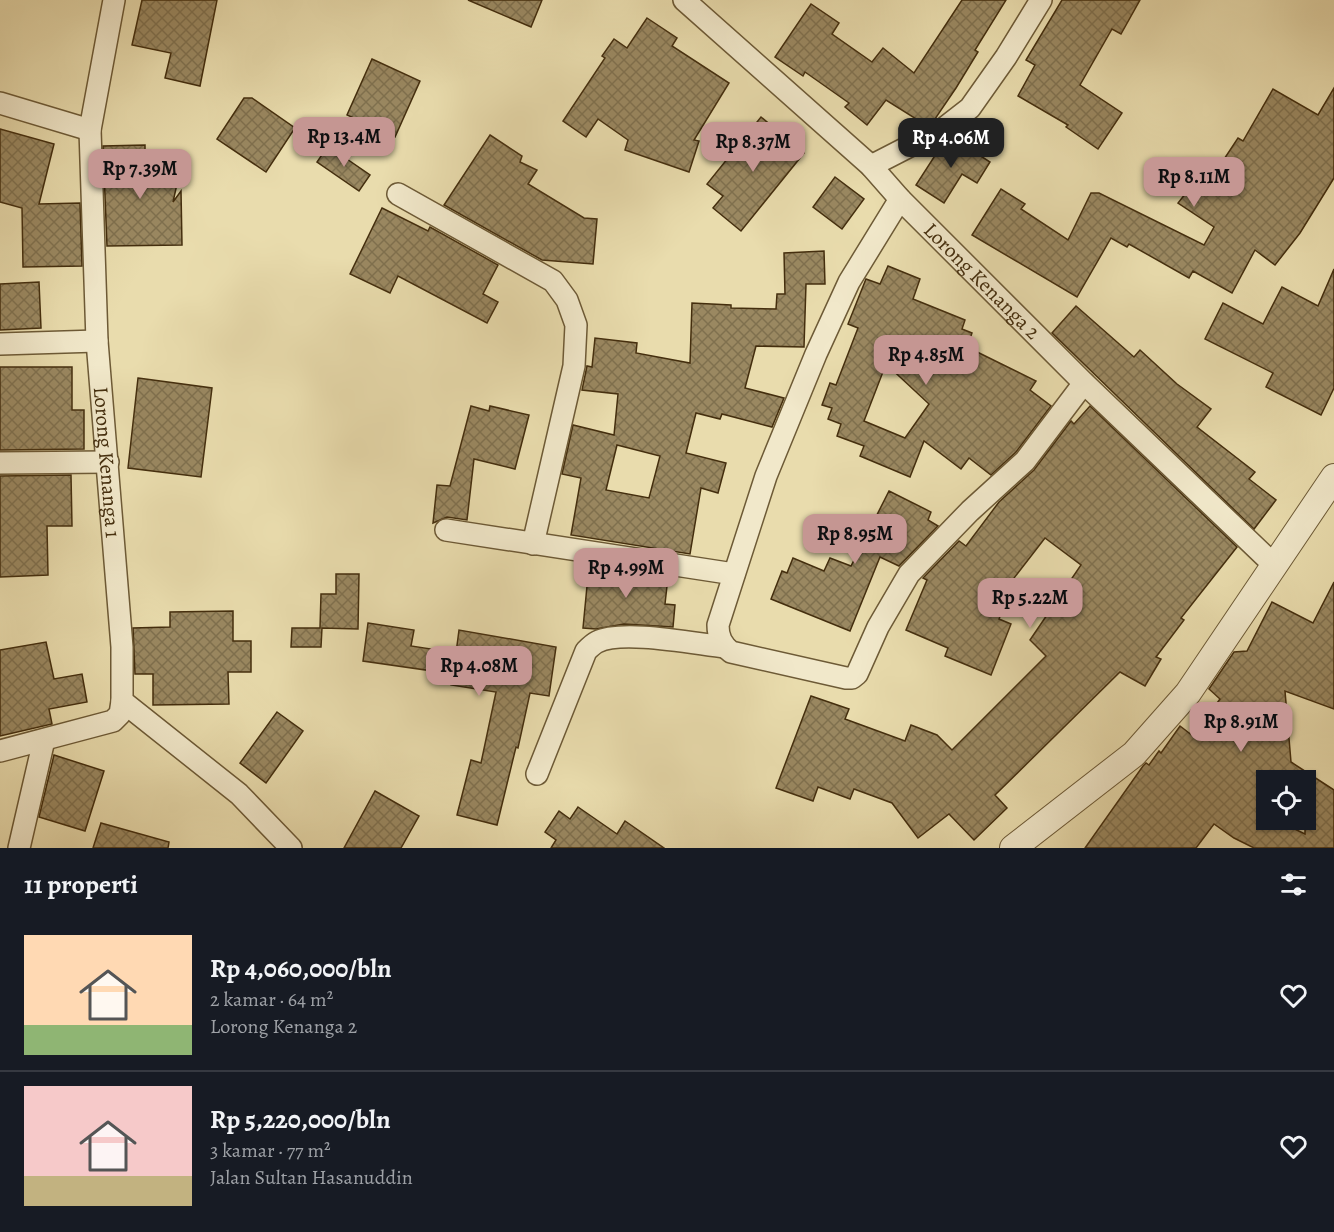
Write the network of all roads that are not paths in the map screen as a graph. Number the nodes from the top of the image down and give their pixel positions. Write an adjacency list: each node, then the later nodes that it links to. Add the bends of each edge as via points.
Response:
1 (114, 0): 5 (street, Lorong Kenanga 1)
2 (684, 0): 6 (street, Lorong Kenanga 2)
3 (1041, 0): 6 (street, via 970,108 943,129)
4 (0, 103): 5 (street)
5 (90, 130): 9 (street, Lorong Kenanga 1)
6 (871, 166): 8 (street, Lorong Kenanga 2)
7 (398, 194): 16 (street, via 553,281 567,300 576,325 574,366)
8 (900, 199): 11 (street, Lorong Kenanga 2); 18 (street, via 849,282 816,354 766,476)
9 (97, 341): 10 (street); 12 (street, Lorong Kenanga 1)
10 (0, 344)
11 (1084, 383): 17 (street, Lorong Kenanga 2); 19 (street, via 1025,461 909,574 852,678 731,652)
12 (108, 462): 13 (street); 20 (street, Lorong Kenanga 1, via 122,647)
13 (0, 463)
14 (1334, 477): 17 (street)
15 (446, 530): 16 (street)
16 (533, 544): 18 (street)
17 (1274, 565): 26 (street, via 1188,693 1134,754)
18 (734, 574): 19 (street, via 718,625)
19 (725, 647): 23 (street, via 639,638 597,642 586,651)
20 (122, 701): 21 (street, via 120,714 113,722); 25 (street, via 239,794)
21 (44, 740): 22 (street); 24 (street)
22 (0, 751)
23 (537, 774)
24 (19, 848)
25 (291, 848)
26 (1013, 848)

